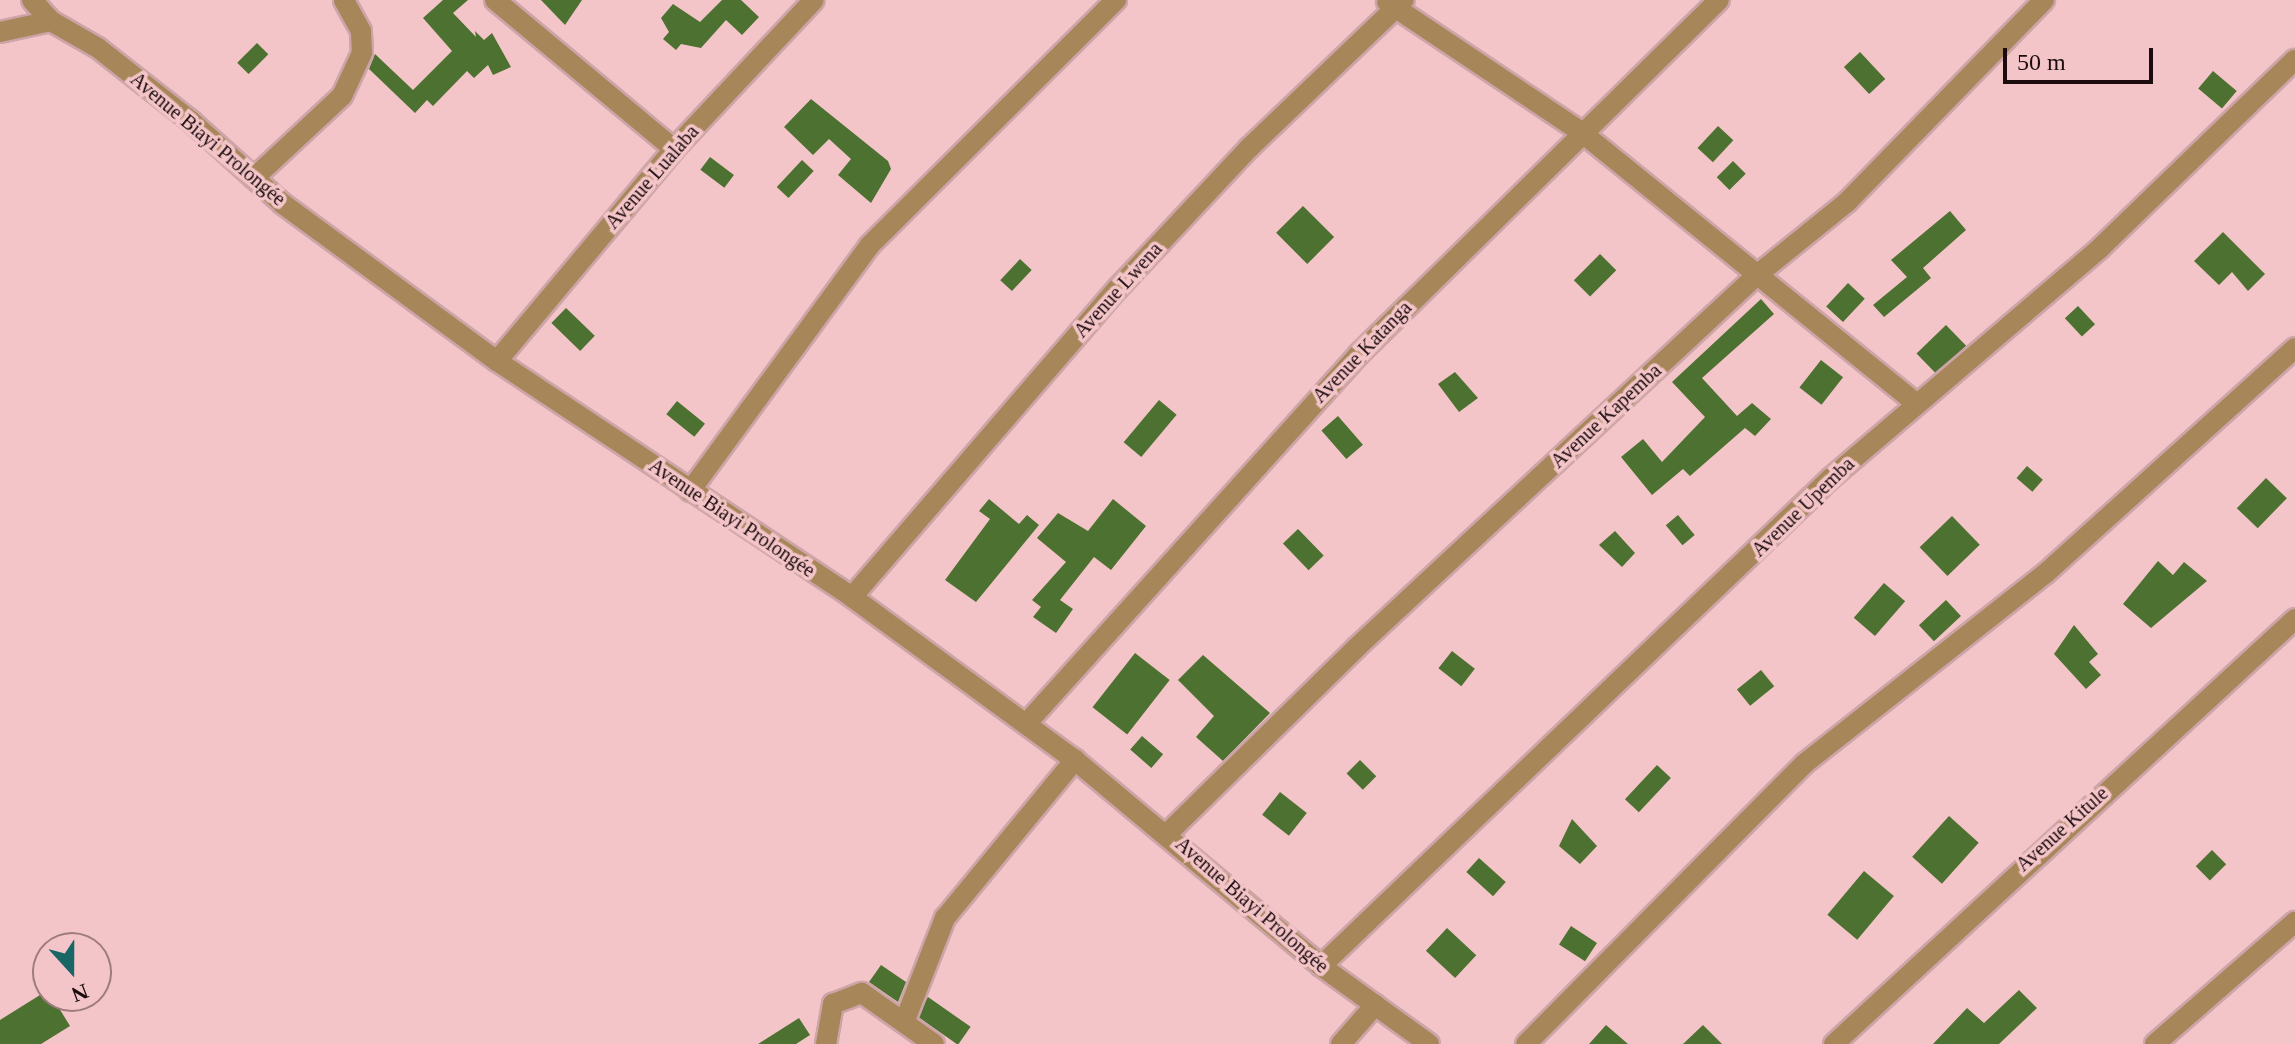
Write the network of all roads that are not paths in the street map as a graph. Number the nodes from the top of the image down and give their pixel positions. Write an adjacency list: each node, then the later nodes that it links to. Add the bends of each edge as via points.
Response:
1 (32, 0): 9 (street, Avenue Biayi Prolongée)
2 (344, 0): 14 (street, via 361,31 362,53 342,96)
3 (814, 0): 13 (street, Avenue Lualaba)
4 (1116, 0): 19 (street, via 869,246)
5 (1719, 0): 12 (street, Avenue Katanga)
6 (2044, 0): 15 (street, Avenue Kapemba, via 1847,202)
7 (500, 2): 13 (street)
8 (1394, 3): 12 (street); 20 (street, Avenue Lwena, via 1118,288)
9 (51, 21): 10 (street); 14 (street, Avenue Biayi Prolongée, via 98,48)
10 (0, 32)
11 (2295, 60): 18 (street, Avenue Upemba, via 2100,248)
12 (1580, 131): 15 (street); 22 (street, Avenue Katanga, via 1208,515)
13 (674, 149): 17 (street, Avenue Lualaba)
14 (254, 178): 17 (street, Avenue Biayi Prolongée)
15 (1757, 275): 18 (street); 24 (street, Avenue Kapemba)
16 (2295, 348): 33 (street, via 2045,574 1804,764)
17 (497, 361): 19 (street, Avenue Biayi Prolongée)
18 (1916, 403): 26 (street, Avenue Upemba)
19 (690, 491): 20 (street, Avenue Biayi Prolongée)
20 (852, 597): 22 (street, Avenue Biayi Prolongée)
21 (2295, 619): 34 (street, Avenue Kitule)
22 (1026, 724): 23 (street, Avenue Biayi Prolongée)
23 (1075, 760): 24 (street, Avenue Biayi Prolongée); 28 (street, via 945,918)
24 (1168, 833): 26 (street, Avenue Biayi Prolongée)
25 (2295, 922): 35 (street)
26 (1321, 966): 27 (street, Avenue Biayi Prolongée)
27 (1375, 1005): 31 (street); 32 (street, Avenue Biayi Prolongée)
28 (905, 1020): 29 (street, via 854,994 830,1009); 30 (street)
29 (826, 1044)
30 (934, 1044)
31 (1341, 1044)
32 (1429, 1044)
33 (1526, 1044)
34 (1834, 1044)
35 (2155, 1044)

